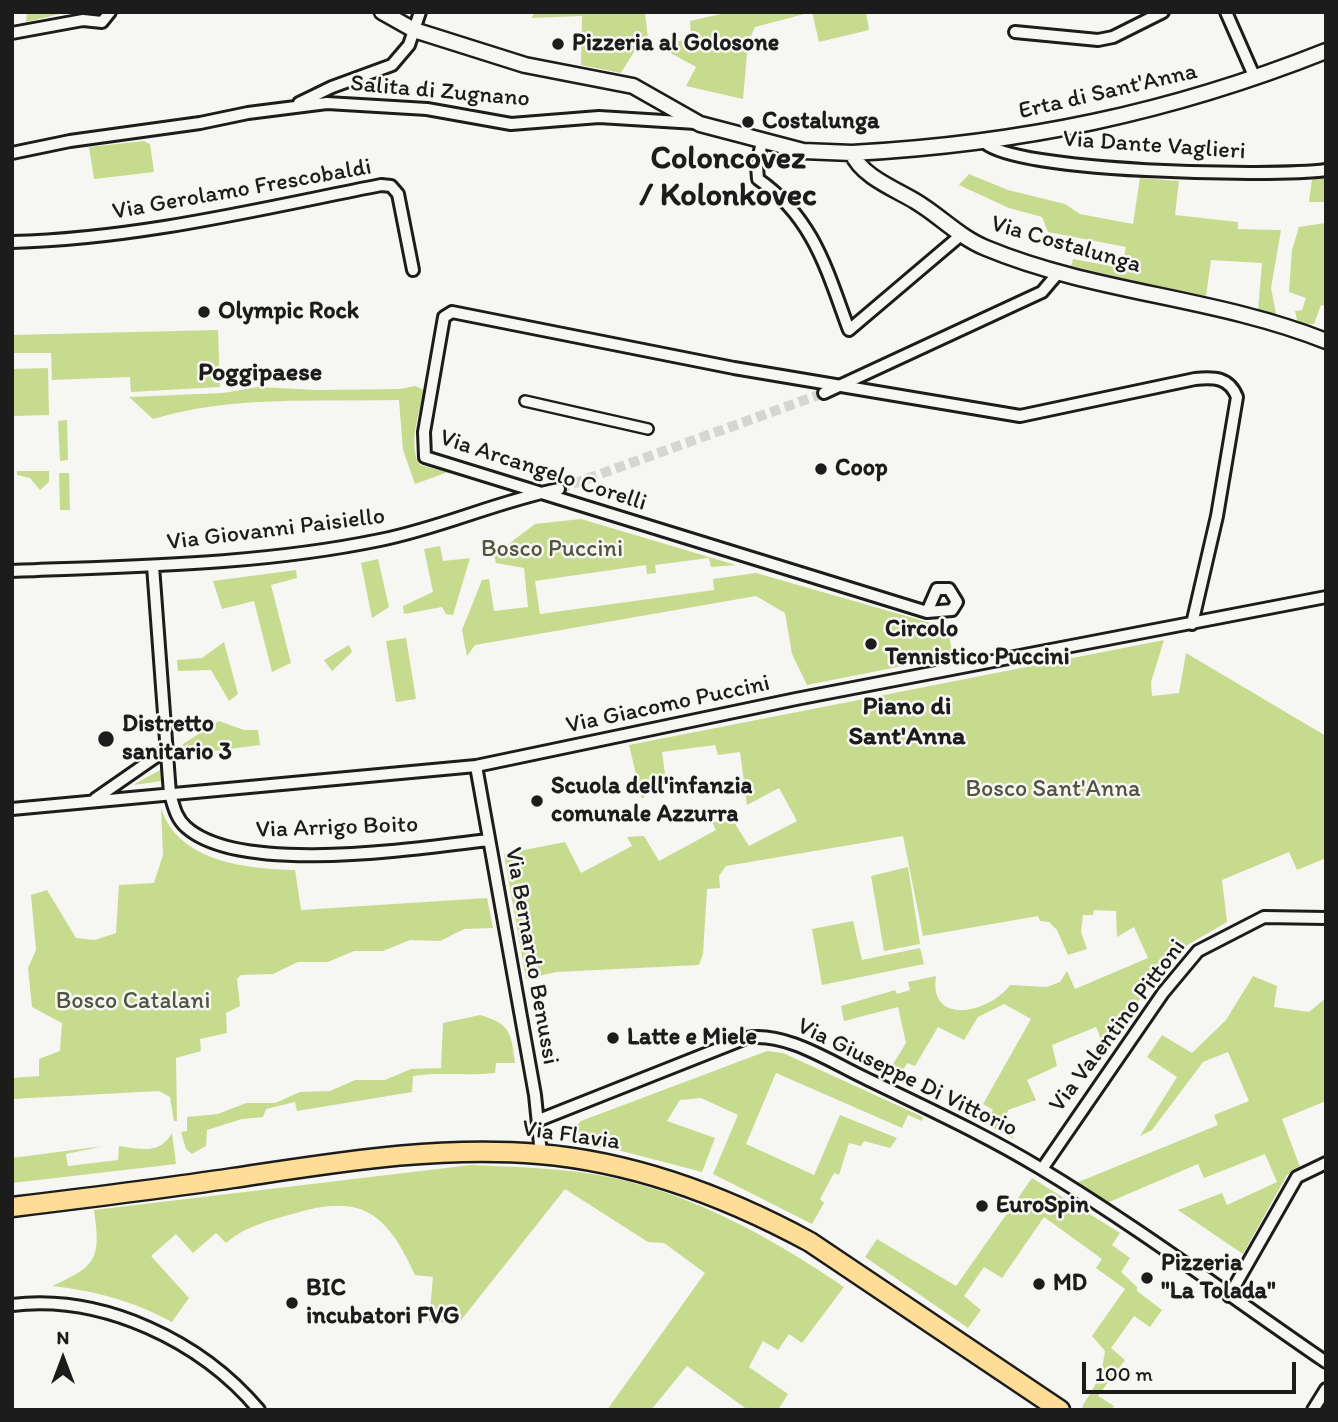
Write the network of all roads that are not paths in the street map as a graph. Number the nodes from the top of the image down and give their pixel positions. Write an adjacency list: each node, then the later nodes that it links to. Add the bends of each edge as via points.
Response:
1 (110, 12): 7 (street, via 102,22 83,20)
2 (383, 12): 6 (street)
3 (420, 12): 6 (street)
4 (1163, 12): 8 (street, via 1098,40)
5 (1226, 12): 10 (street)
6 (414, 30): 11 (street, via 409,45 392,65 332,86); 12 (street, via 525,65 633,86)
7 (12, 33)
8 (1015, 33)
9 (1326, 51): 10 (street, Erta di Sant'Anna)
10 (1255, 78): 14 (street, Erta di Sant'Anna, via 1100,122)
11 (294, 106): 12 (street, Salita di Zugnano, via 327,103 427,109 511,124 599,117); 15 (street, Salita di Zugnano)
12 (700, 124): 13 (street)
13 (762, 141): 16 (street, via 803,151); 18 (street, via 758,179 804,222 849,330)
14 (983, 141): 16 (street, Erta di Sant'Anna); 17 (street, Via Dante Vaglieri, via 990,149 1008,154 1107,167 1270,174)
15 (12, 153)
16 (852, 153): 18 (street, Via Costalunga, via 862,168)
17 (1326, 170)
18 (961, 235): 21 (street, Via Costalunga, via 1012,258)
19 (12, 242): 20 (street, Via Gerolamo Frescobaldi, via 131,233 381,185 391,186 398,194)
20 (413, 270)
21 (1059, 272): 22 (street, Via Costalunga, via 1241,314); 23 (street, via 1042,292)
22 (1326, 341)
23 (837, 386): 24 (street); 28 (street, Via Arcangelo Corelli, via 446,313 424,432 425,457); 33 (street, via 1020,416 1195,379 1224,380 1233,386 1237,397 1217,516)
24 (820, 393)
25 (525, 401): 26 (street)
26 (648, 429)
27 (555, 487): 28 (street, Via Giovanni Paisiello)
28 (539, 493): 29 (street, Via Giovanni Paisiello, via 378,541); 32 (street, Via Arcangelo Corelli)
29 (153, 566): 30 (street, Via Giovanni Paisiello); 34 (street)
30 (12, 571)
31 (1326, 597): 33 (street, Via Giacomo Puccini)
32 (927, 611)
33 (1192, 624): 35 (street, Via Giacomo Puccini)
34 (167, 750): 36 (street); 37 (street)
35 (476, 766): 36 (street, Via Giacomo Puccini); 39 (street, Via Bernardo Benussi)
36 (170, 794): 37 (street, Via Giacomo Puccini); 39 (street, Via Arrigo Boito, via 176,815 187,828 223,847 261,855 377,851)
37 (93, 801): 38 (street, Via Giacomo Puccini)
38 (12, 809)
39 (489, 840): 41 (street, Via Bernardo Benussi)
40 (1326, 918): 44 (street, Via Valentino Pittoni, via 1264,917 1198,951 1163,993)
41 (539, 1120): 42 (street, Via Bernardo Benussi); 44 (street, Via Giuseppe Di Vittorio, via 760,1036 816,1054)
42 (541, 1154): 45 (main road, Via Flavia, via 432,1153); 51 (main road, Via Flavia, via 651,1175 708,1193 772,1222 810,1242)
43 (1326, 1163): 46 (street, via 1297,1177)
44 (1042, 1168): 46 (street, Via Giuseppe Di Vittorio)
45 (12, 1207)
46 (1229, 1296): 48 (street, Via Giuseppe Di Vittorio)
47 (12, 1304): 50 (street, via 86,1306 151,1328 203,1359)
48 (1326, 1362)
49 (1326, 1389): 52 (street)
50 (259, 1410)
51 (1060, 1410)
52 (1313, 1410)

